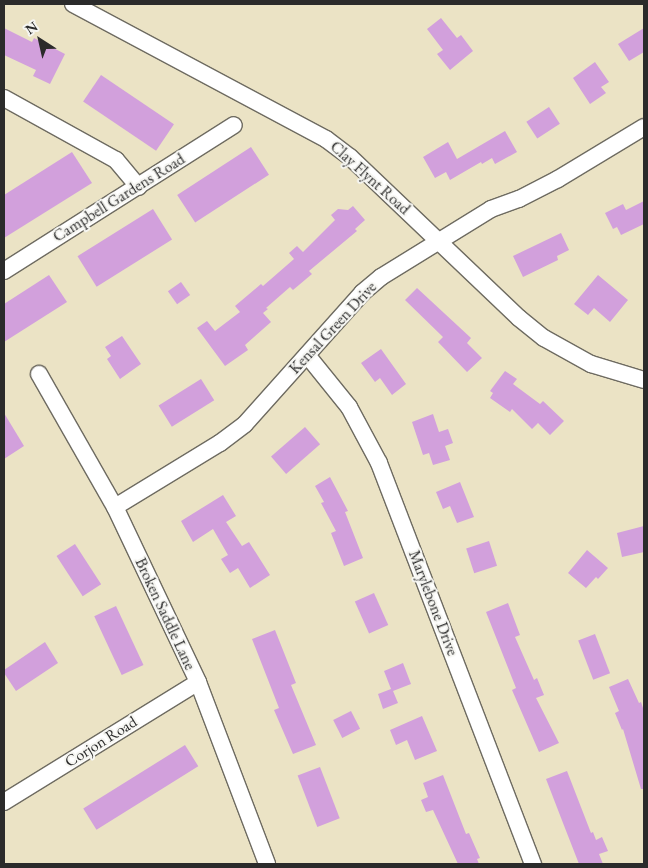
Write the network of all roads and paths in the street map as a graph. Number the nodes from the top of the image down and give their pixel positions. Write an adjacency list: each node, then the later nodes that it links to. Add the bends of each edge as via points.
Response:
1 (73, 4): 6 (street, Clay Flynt Road, via 326,138)
2 (4, 98): 5 (street, via 116,160)
3 (234, 125): 5 (street, Campbell Gardens Road)
4 (644, 127): 6 (street, Kensal Green Drive, via 558,179 491,209)
5 (139, 186): 7 (street, Campbell Gardens Road)
6 (439, 241): 8 (street, Kensal Green Drive, via 390,271 362,293); 10 (street, Clay Flynt Road, via 544,338 592,364)
7 (4, 271)
8 (307, 355): 11 (street, Kensal Green Drive, via 245,424 220,443); 15 (street, Marylebone Drive, via 349,408 379,463)
9 (39, 374): 11 (street, Broken Saddle Lane)
10 (644, 380)
11 (115, 507): 12 (street, Broken Saddle Lane)
12 (198, 682): 13 (street, Corjon Road); 14 (street, Broken Saddle Lane)
13 (4, 802)
14 (267, 864)
15 (533, 864)

